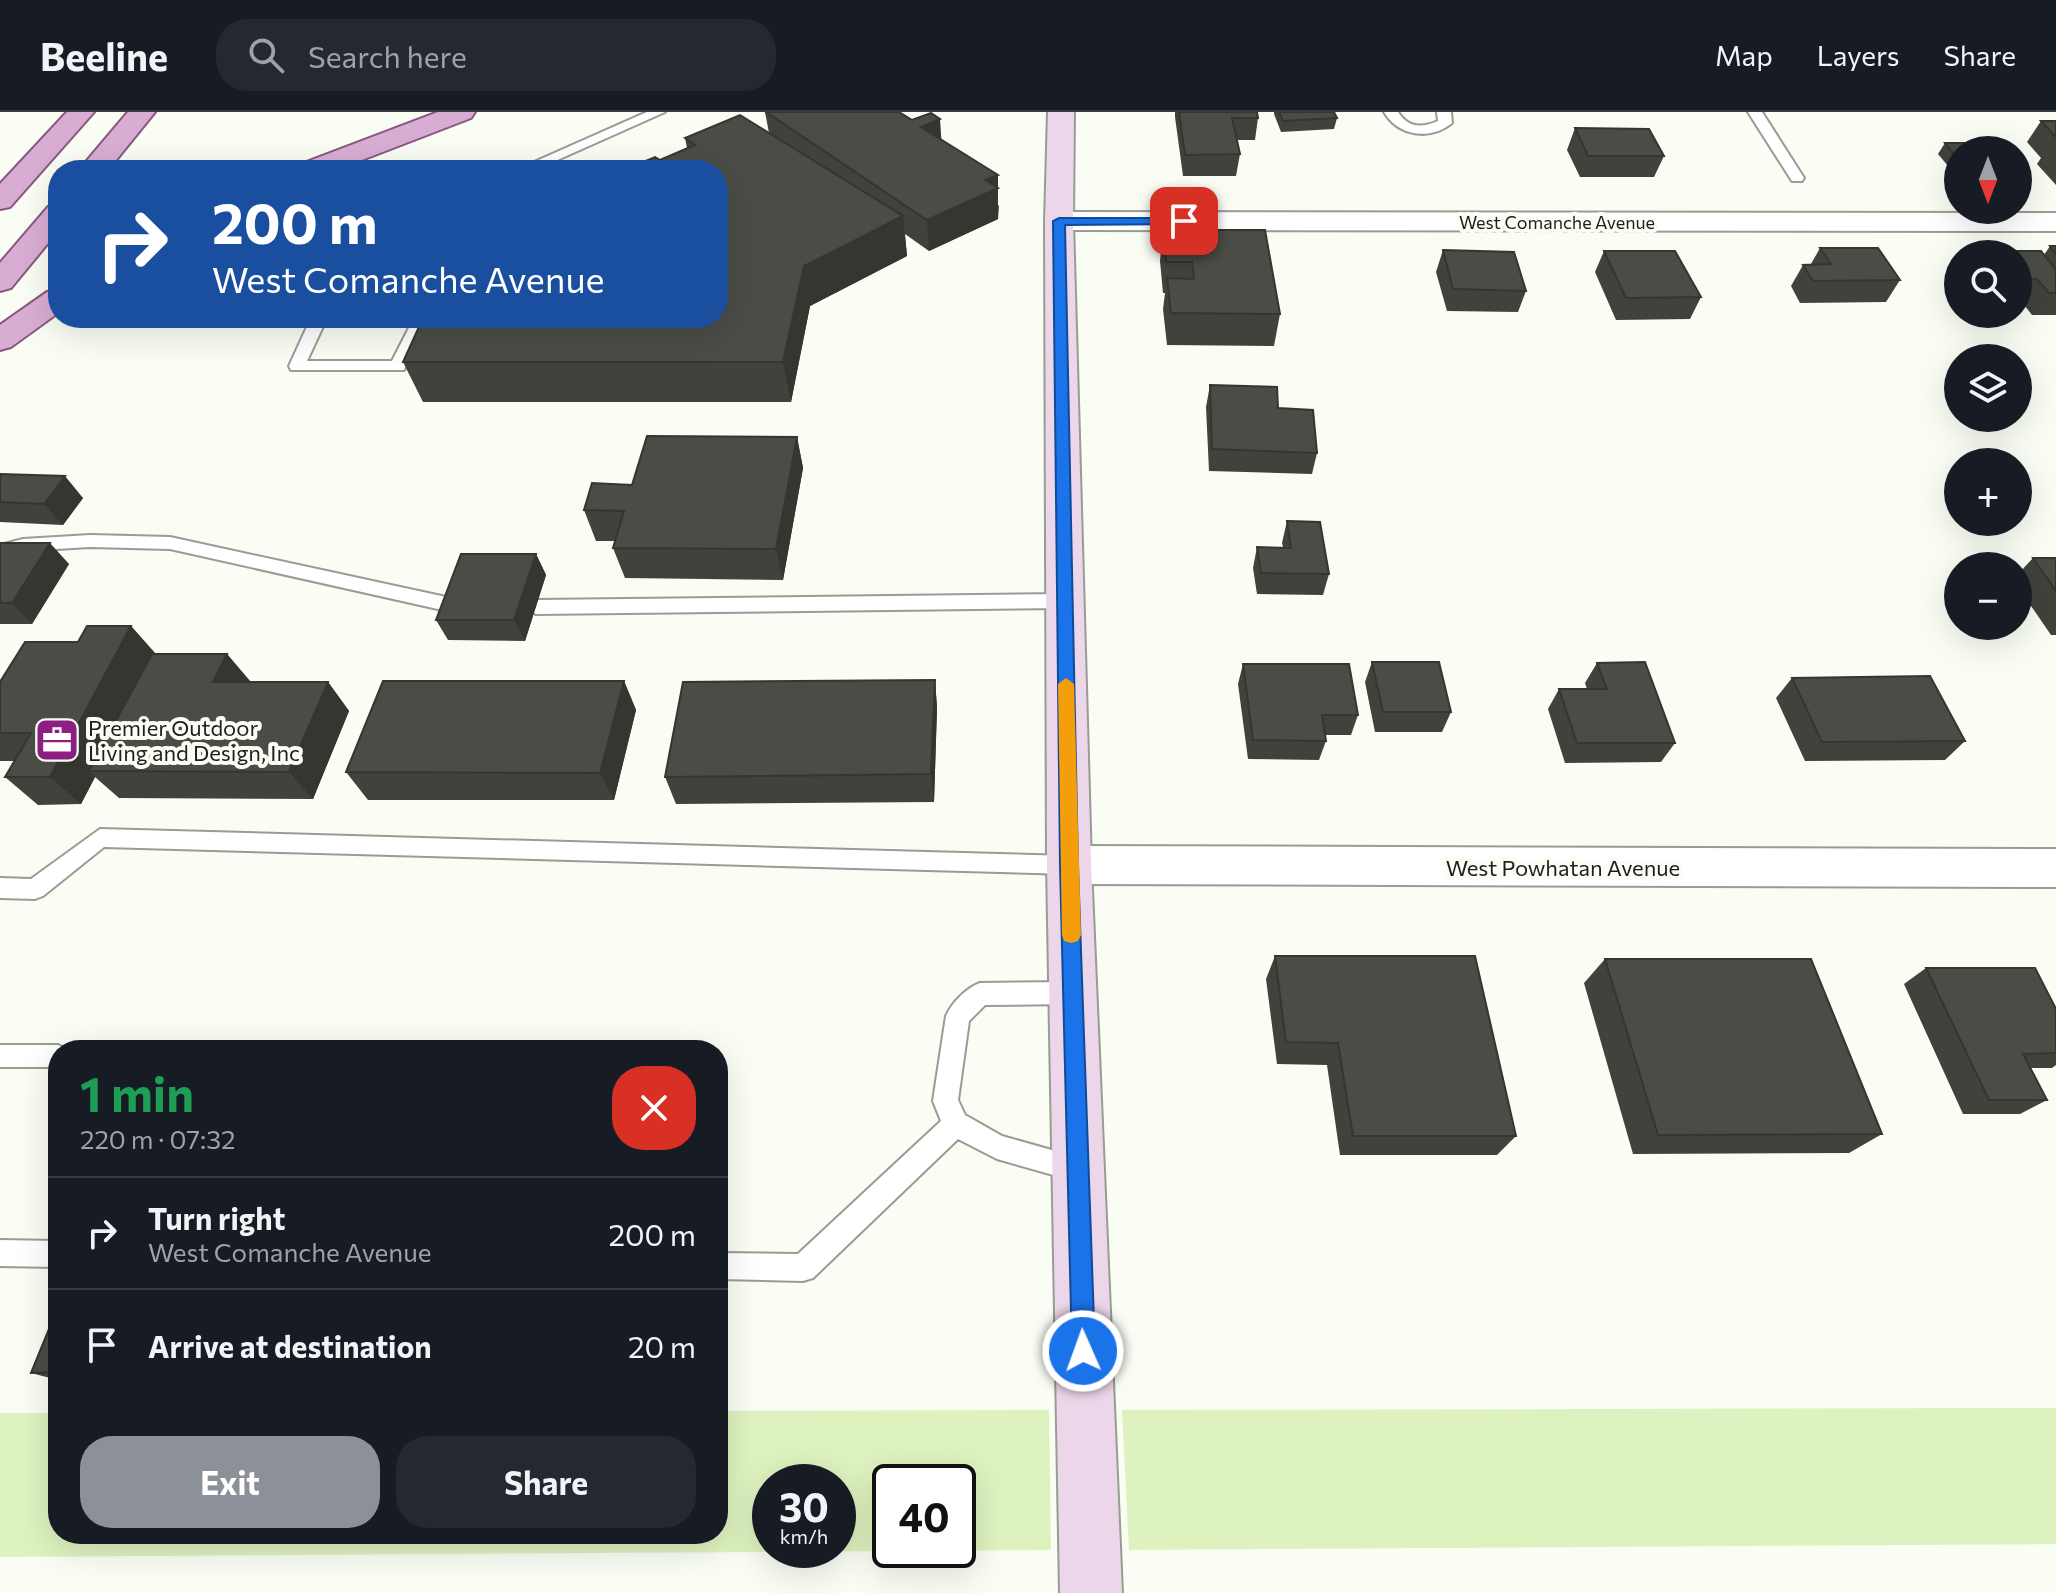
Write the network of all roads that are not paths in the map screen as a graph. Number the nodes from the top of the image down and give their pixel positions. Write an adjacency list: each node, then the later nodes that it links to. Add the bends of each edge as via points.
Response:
1 (81, 112): 13 (main road)
2 (142, 112): 9 (main road)
3 (462, 112): 10 (main road)
4 (658, 112): 11 (lane)
5 (1061, 112): 14 (street)
6 (1391, 112): 7 (lane, via 1412,130 1432,130 1445,123)
7 (1444, 112)
8 (1755, 112): 12 (lane)
9 (101, 160)
10 (337, 160)
11 (546, 160)
12 (1797, 178)
13 (0, 201)
14 (1059, 221): 15 (street, West Comanche Avenue); 23 (street)
15 (2056, 222)
16 (48, 225): 17 (main road)
17 (0, 282)
18 (48, 306): 21 (main road)
19 (314, 328): 20 (lane, via 297,366 398,366)
20 (417, 328)
21 (0, 340)
22 (0, 552): 24 (lane, via 77,542 170,543)
23 (1065, 601): 25 (lane); 26 (street)
24 (460, 607)
25 (536, 607)
26 (1069, 865): 27 (street, West Powhatan Avenue); 28 (lane, via 100,838 35,889); 29 (street)
27 (2056, 868)
28 (0, 888)
29 (1073, 993): 32 (lane, via 980,994 958,1016 945,1101); 33 (street)
30 (0, 1056): 31 (lane)
31 (48, 1056)
32 (956, 1124): 33 (lane, via 997,1147); 36 (lane, via 803,1268)
33 (1078, 1169): 37 (street)
34 (0, 1253): 35 (lane)
35 (48, 1254)
36 (728, 1266)
37 (1091, 1593)

